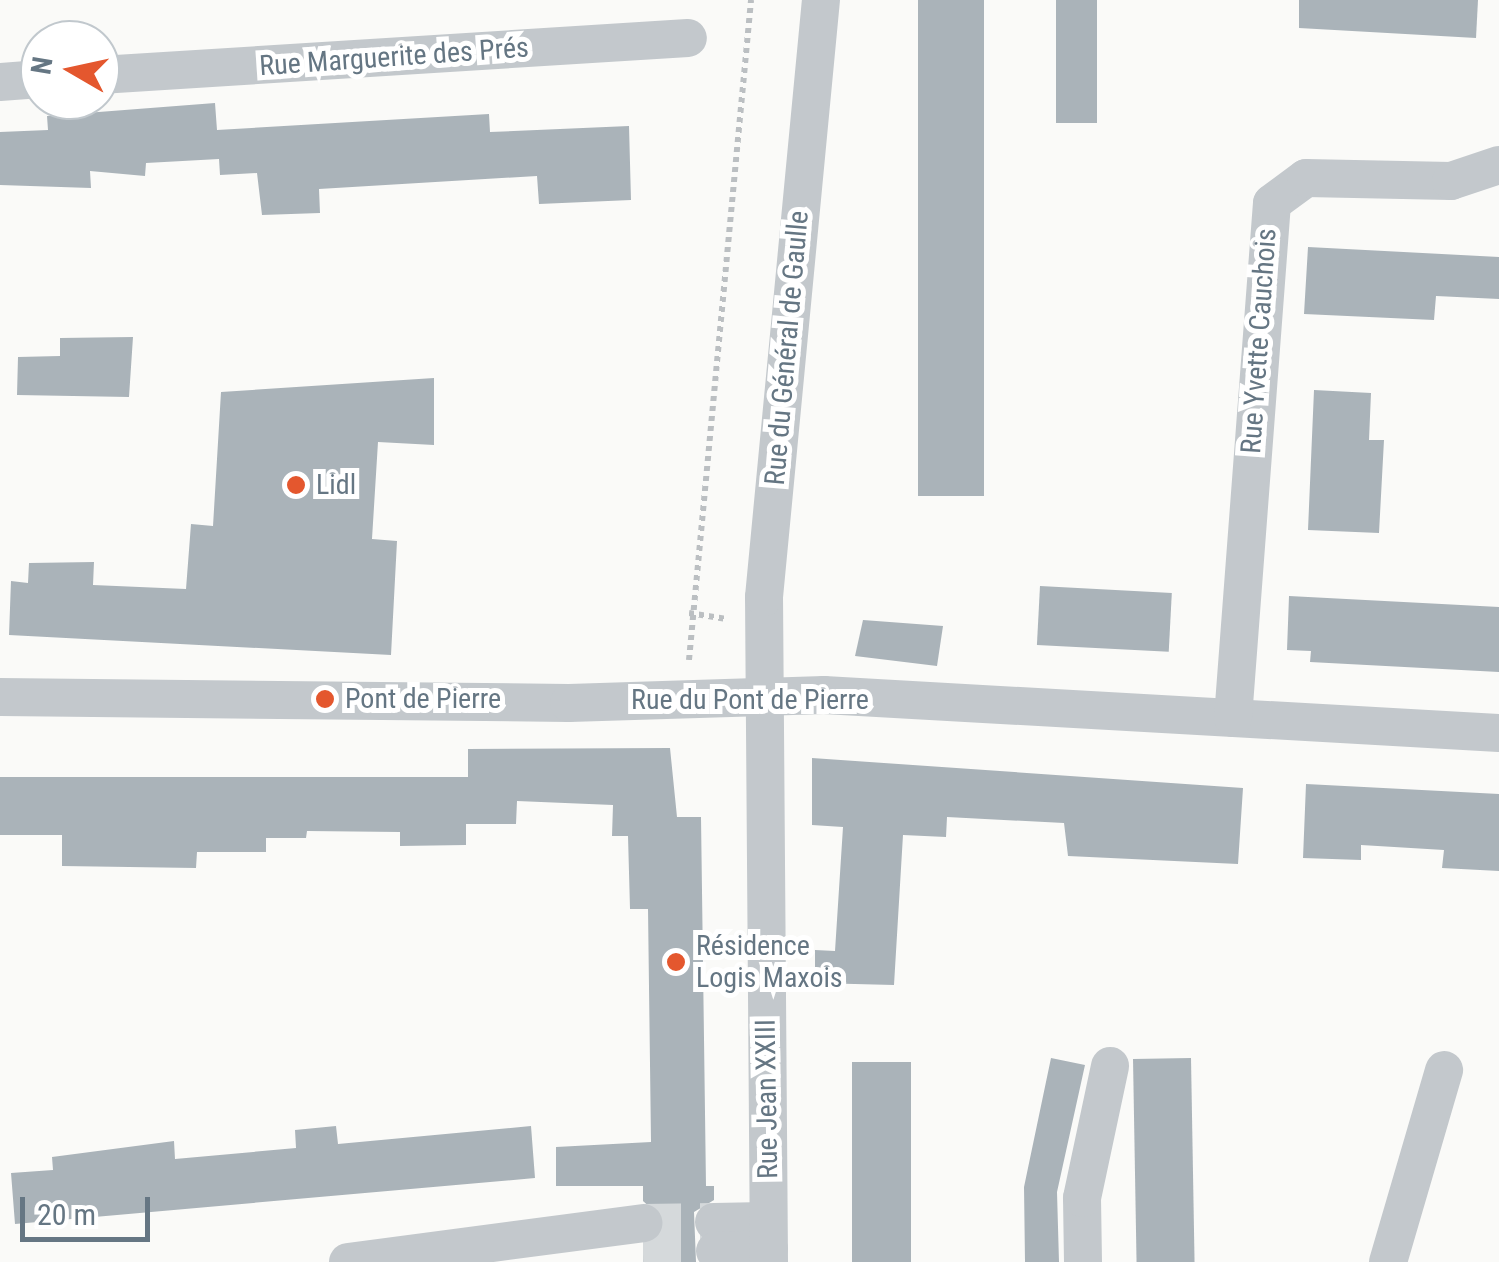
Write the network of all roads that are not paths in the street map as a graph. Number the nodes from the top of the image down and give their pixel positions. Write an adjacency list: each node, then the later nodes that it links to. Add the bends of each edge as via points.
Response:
1 (821, 0): 5 (street, Rue du Général de Gaulle, via 764,597)
2 (688, 38): 3 (street, Rue Marguerite des Prés)
3 (120, 74)
4 (1499, 166): 7 (street, Rue Yvette Cauchois, via 1450,181 1306,178 1272,203)
5 (763, 696): 6 (street, Rue du Pont de Pierre, via 569,703); 7 (street, Rue du Pont de Pierre); 13 (street, Rue Jean XXIII)
6 (0, 697)
7 (1233, 718): 8 (street, Rue du Pont de Pierre)
8 (1499, 733)
9 (1110, 1066): 15 (street, via 1082,1198)
10 (1444, 1070): 16 (street)
11 (715, 1237): 13 (street)
12 (643, 1238): 14 (street)
13 (769, 1244)
14 (348, 1262)
15 (1083, 1262)
16 (1388, 1262)

